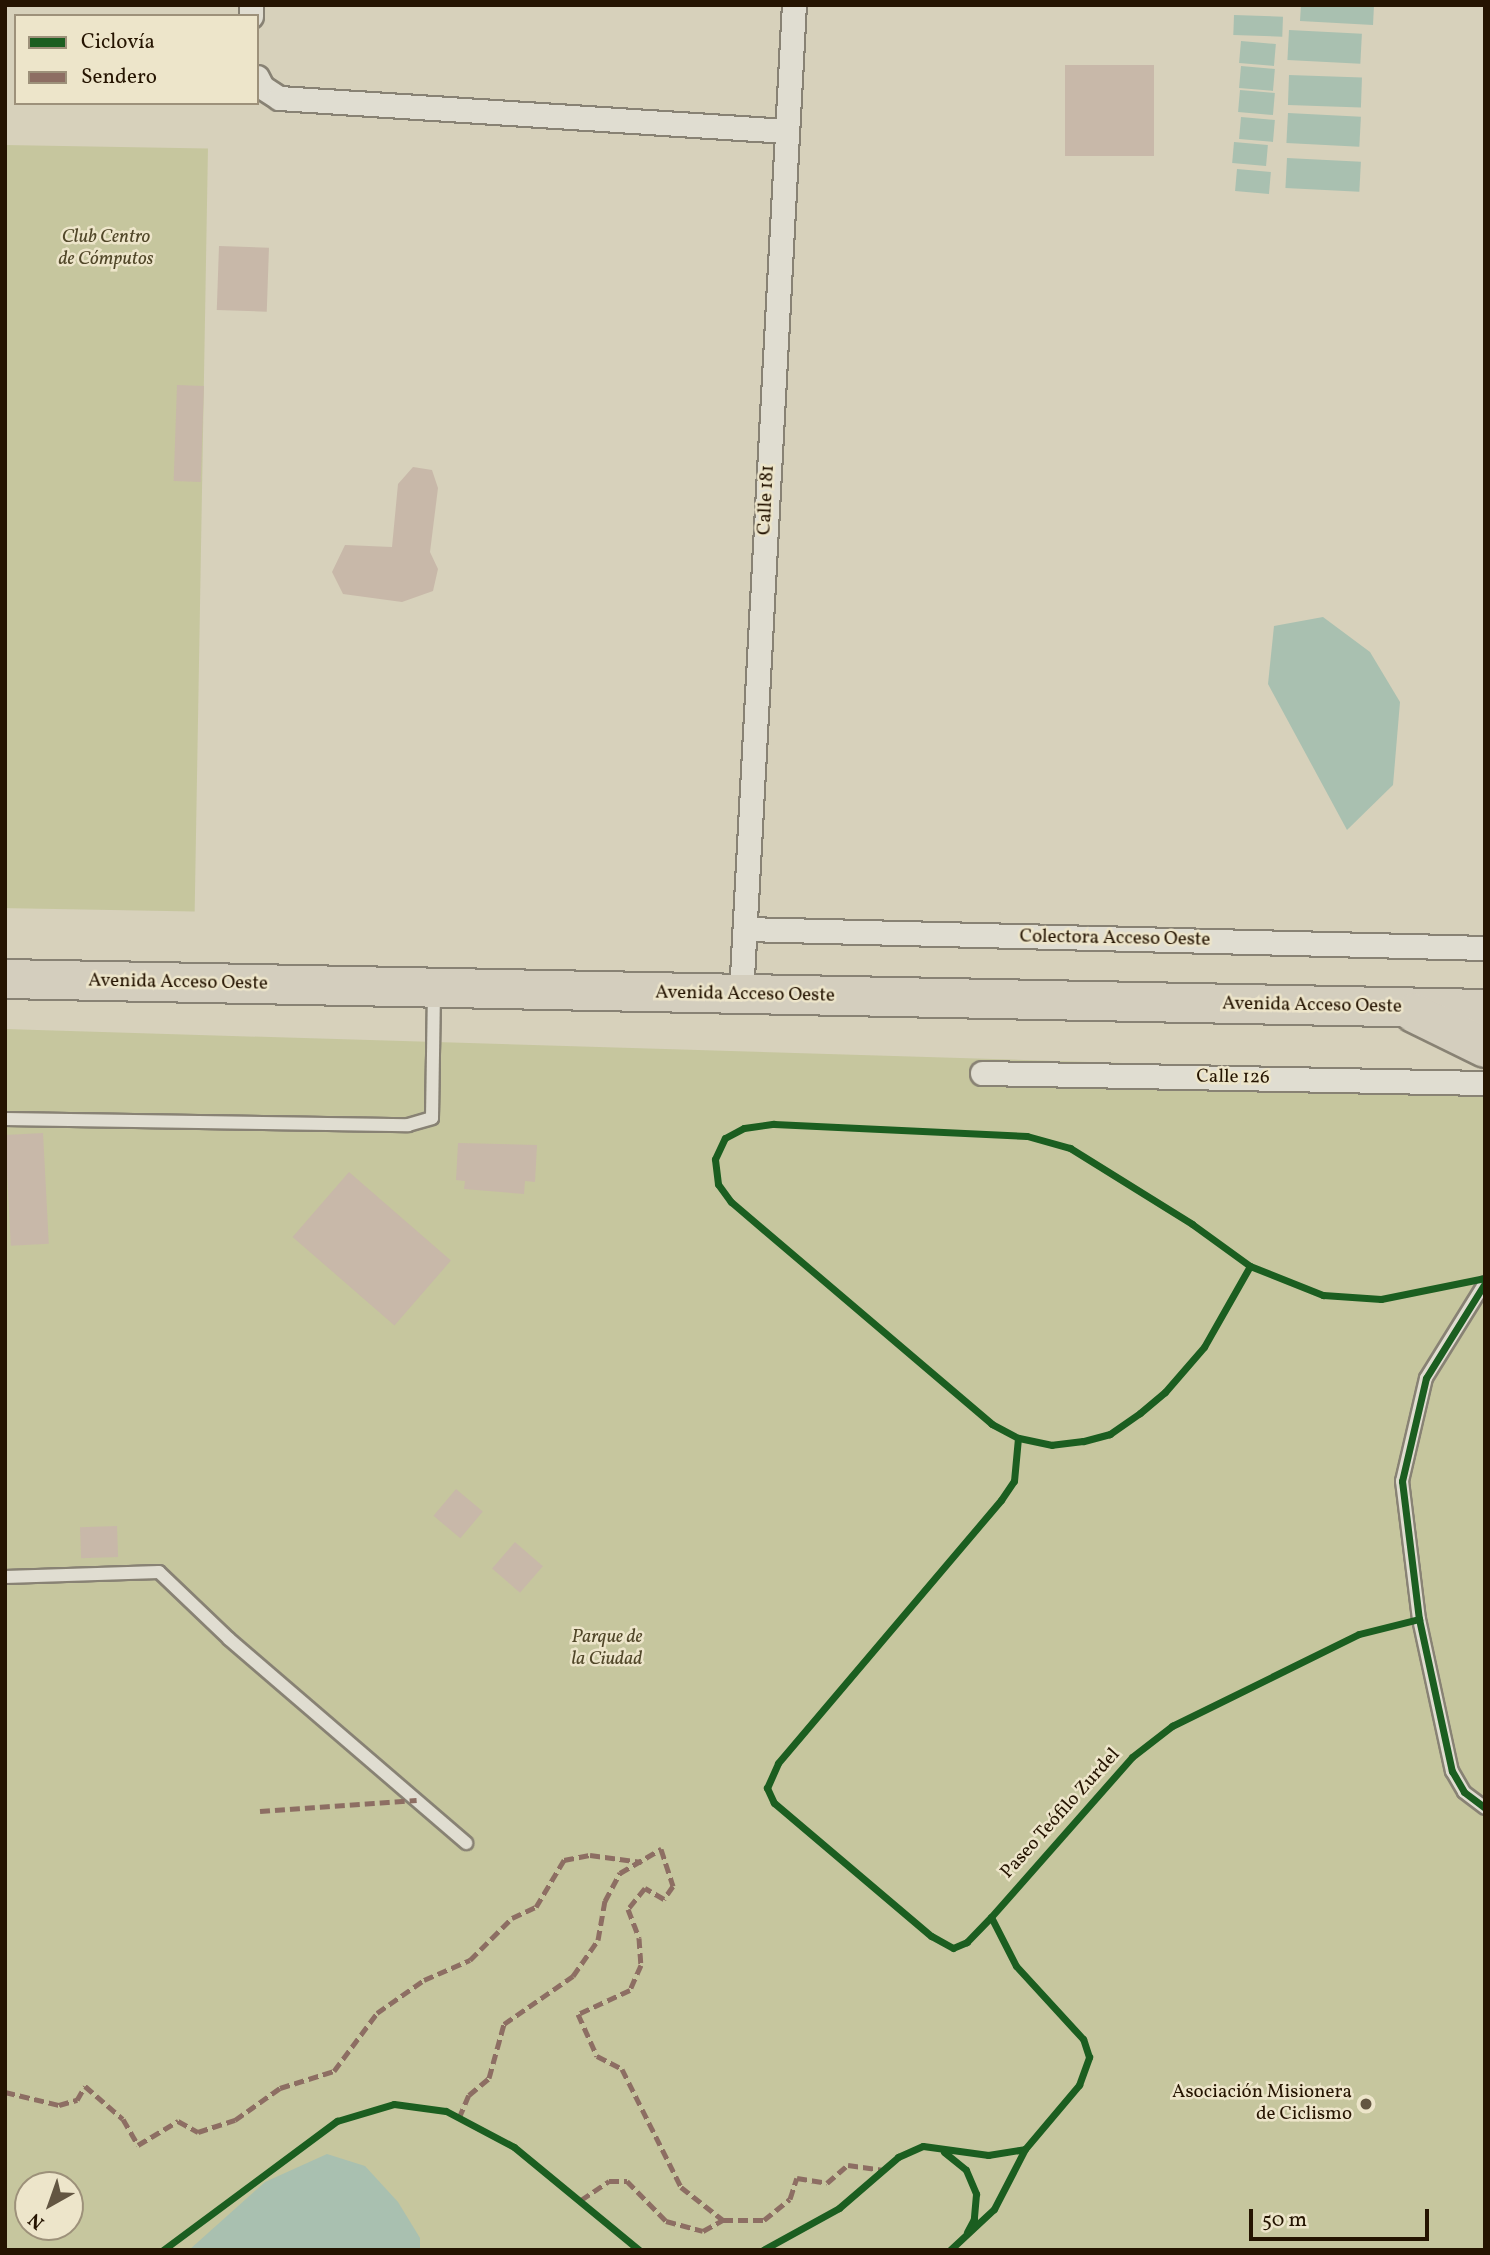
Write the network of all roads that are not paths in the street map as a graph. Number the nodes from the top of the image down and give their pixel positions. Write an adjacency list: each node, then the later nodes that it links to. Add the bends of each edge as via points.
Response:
1 (794, 5): 3 (street, Calle 181)
2 (259, 82): 3 (street, via 279,98)
3 (787, 131): 4 (street, Calle 181)
4 (745, 929): 5 (street, Colectora Acceso Oeste); 8 (street, Calle 181)
5 (1485, 948)
6 (5, 979): 7 (highway, Avenida Acceso Oeste)
7 (434, 989): 8 (highway, Avenida Acceso Oeste); 14 (lane, via 432,1118 408,1125)
8 (741, 995): 9 (highway, Avenida Acceso Oeste)
9 (1403, 1007): 10 (highway, Avenida Acceso Oeste); 11 (highway)
10 (1485, 1009)
11 (1485, 1048)
12 (982, 1073): 13 (street, Calle 126)
13 (1485, 1083)
14 (5, 1119)
15 (1485, 1283): 17 (lane, via 1426,1378 1402,1481 1419,1619 1452,1771 1464,1793)
16 (5, 1577): 18 (lane, via 159,1572 229,1639)
17 (1485, 1808)
18 (466, 1843)

